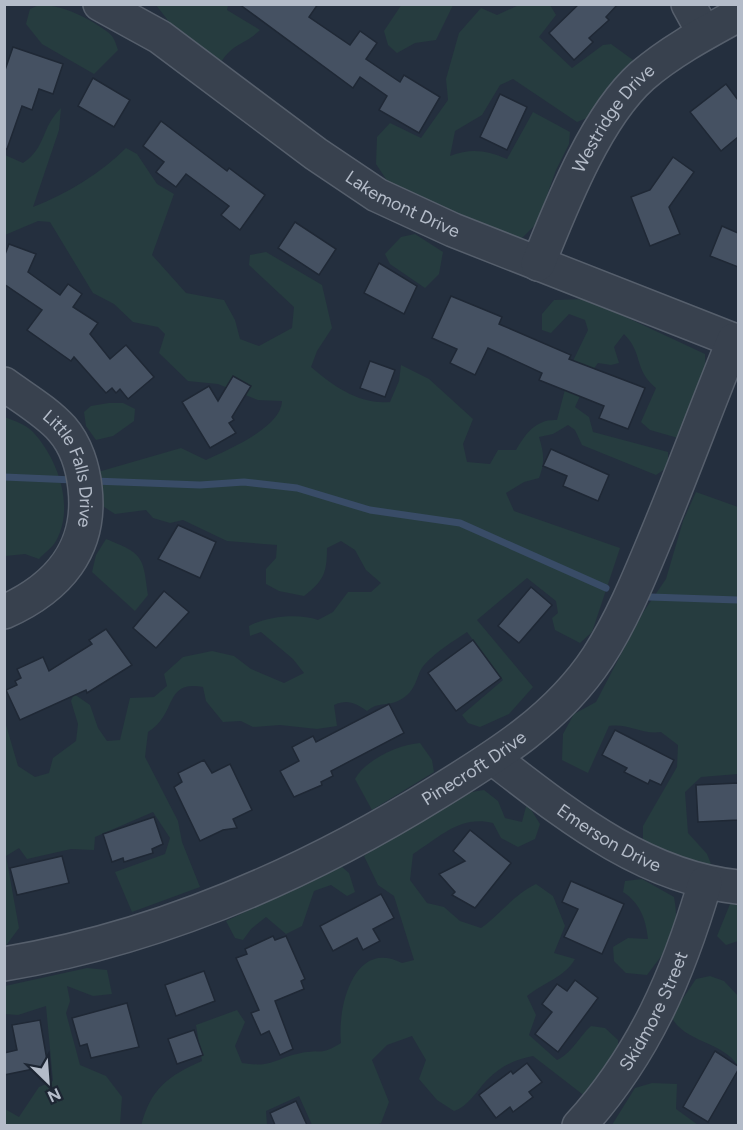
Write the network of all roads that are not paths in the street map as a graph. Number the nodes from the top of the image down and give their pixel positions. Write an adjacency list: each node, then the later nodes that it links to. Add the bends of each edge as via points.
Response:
1 (100, 4): 5 (street, Lakemont Drive, via 160,37 377,195)
2 (688, 4): 4 (street)
3 (738, 15): 4 (street, Westridge Drive)
4 (704, 33): 5 (street, Westridge Drive, via 640,78 616,109 576,176)
5 (538, 264): 6 (street, Lakemont Drive)
6 (736, 341): 9 (street, Pinecroft Drive, via 617,624 578,684 521,739)
7 (4, 384): 8 (street, Little Falls Drive, via 62,429 83,471 87,503 85,532 72,558 52,582)
8 (4, 612)
9 (494, 759): 10 (street, Emerson Drive, via 599,835 651,864); 12 (street, Pinecroft Drive, via 374,830 249,892 124,937 65,954)
10 (705, 883): 11 (street, Emerson Drive); 13 (street, Skidmore Street, via 666,994 648,1032 603,1098)
11 (738, 887)
12 (4, 964)
13 (579, 1125)

